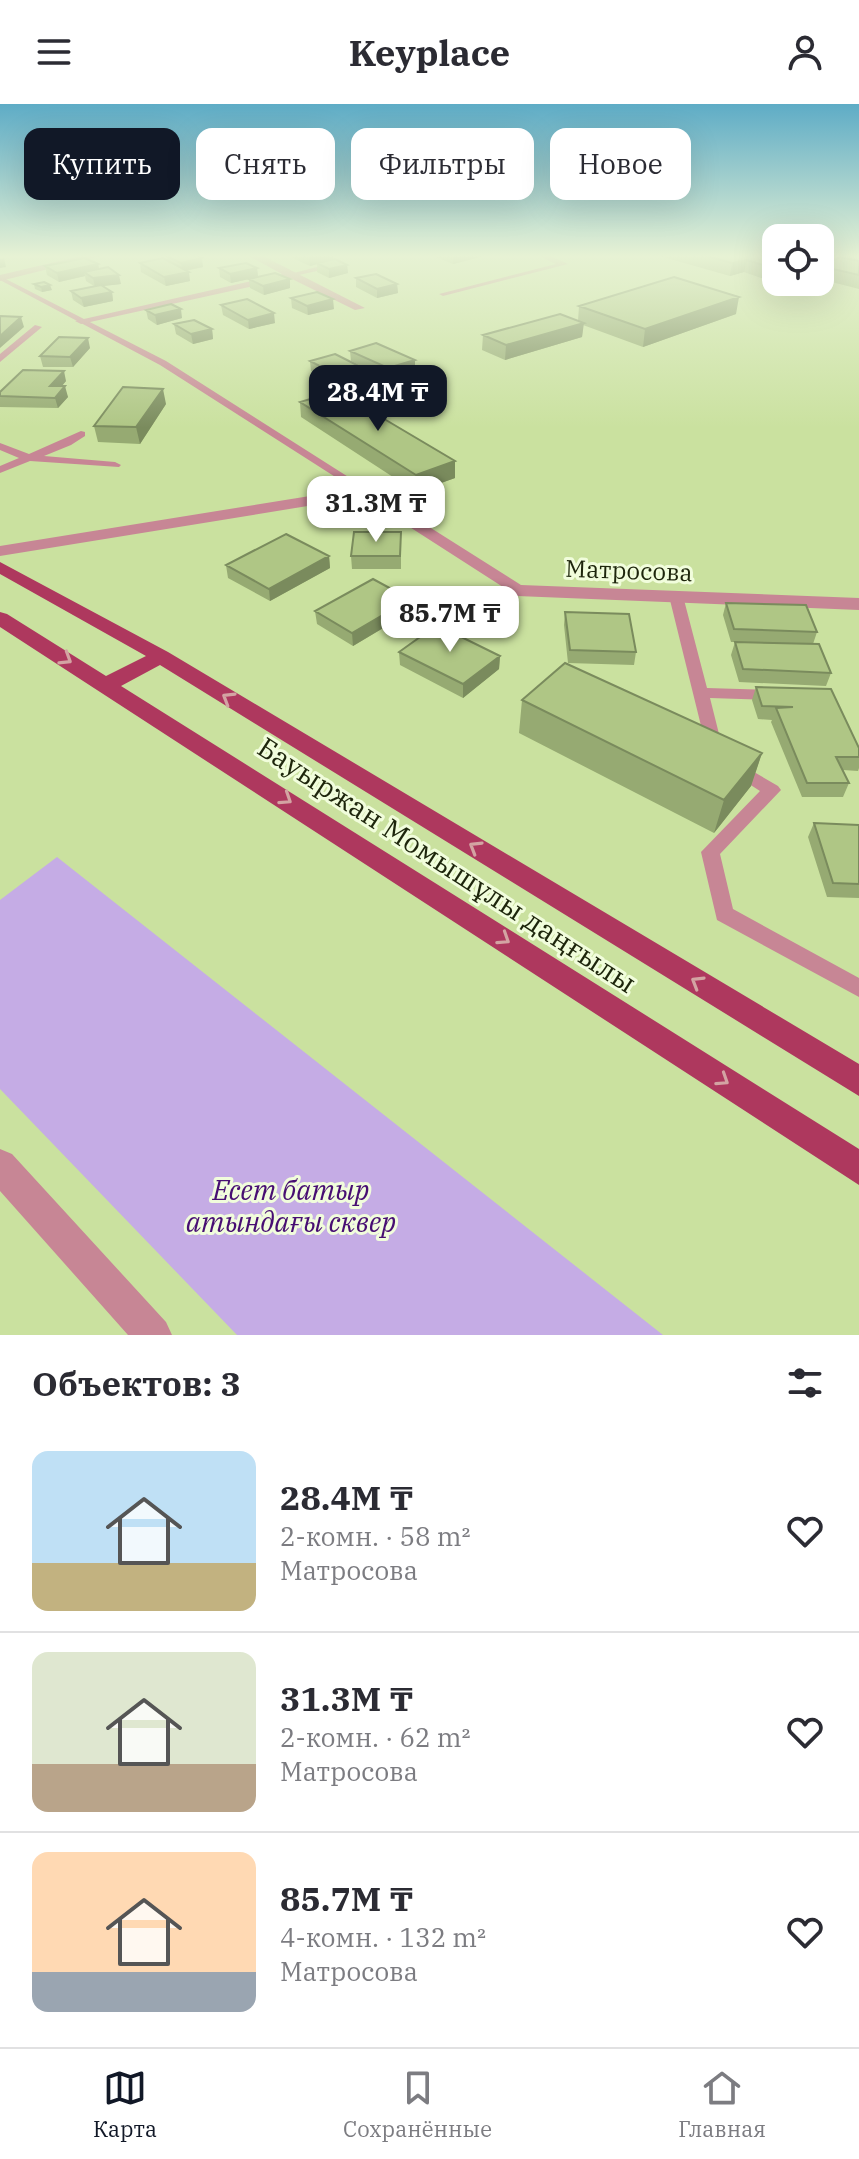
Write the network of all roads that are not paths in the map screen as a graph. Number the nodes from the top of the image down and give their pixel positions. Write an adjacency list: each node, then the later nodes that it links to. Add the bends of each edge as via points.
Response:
1 (65, 312): 3 (lane)
2 (120, 312): 3 (street)
3 (81, 321): 11 (lane, via 163,363)
4 (38, 327): 5 (lane)
5 (0, 359)
6 (81, 434): 8 (lane)
7 (0, 446): 8 (lane)
8 (29, 458): 9 (lane); 10 (lane)
9 (115, 465)
10 (0, 470)
11 (366, 492): 12 (street); 14 (street, Матросова, via 517,590)
12 (0, 551)
13 (0, 567): 17 (main road, Бауыржан Момышұлы даңғылы)
14 (676, 596): 15 (street, Матросова); 19 (lane)
15 (859, 604)
16 (0, 618): 18 (main road, Бауыржан Момышұлы даңғылы, one-way to 18)
17 (161, 656): 18 (main road); 22 (main road, Бауыржан Момышұлы даңғылы, one-way to 17)
18 (108, 684): 24 (main road, Бауыржан Момышұлы даңғылы, one-way to 24)
19 (701, 693): 20 (lane); 21 (lane, via 716,755 772,790 710,852 724,914)
20 (792, 696)
21 (859, 988)
22 (859, 1081)
23 (0, 1166): 25 (street)
24 (859, 1168)
25 (153, 1335)

